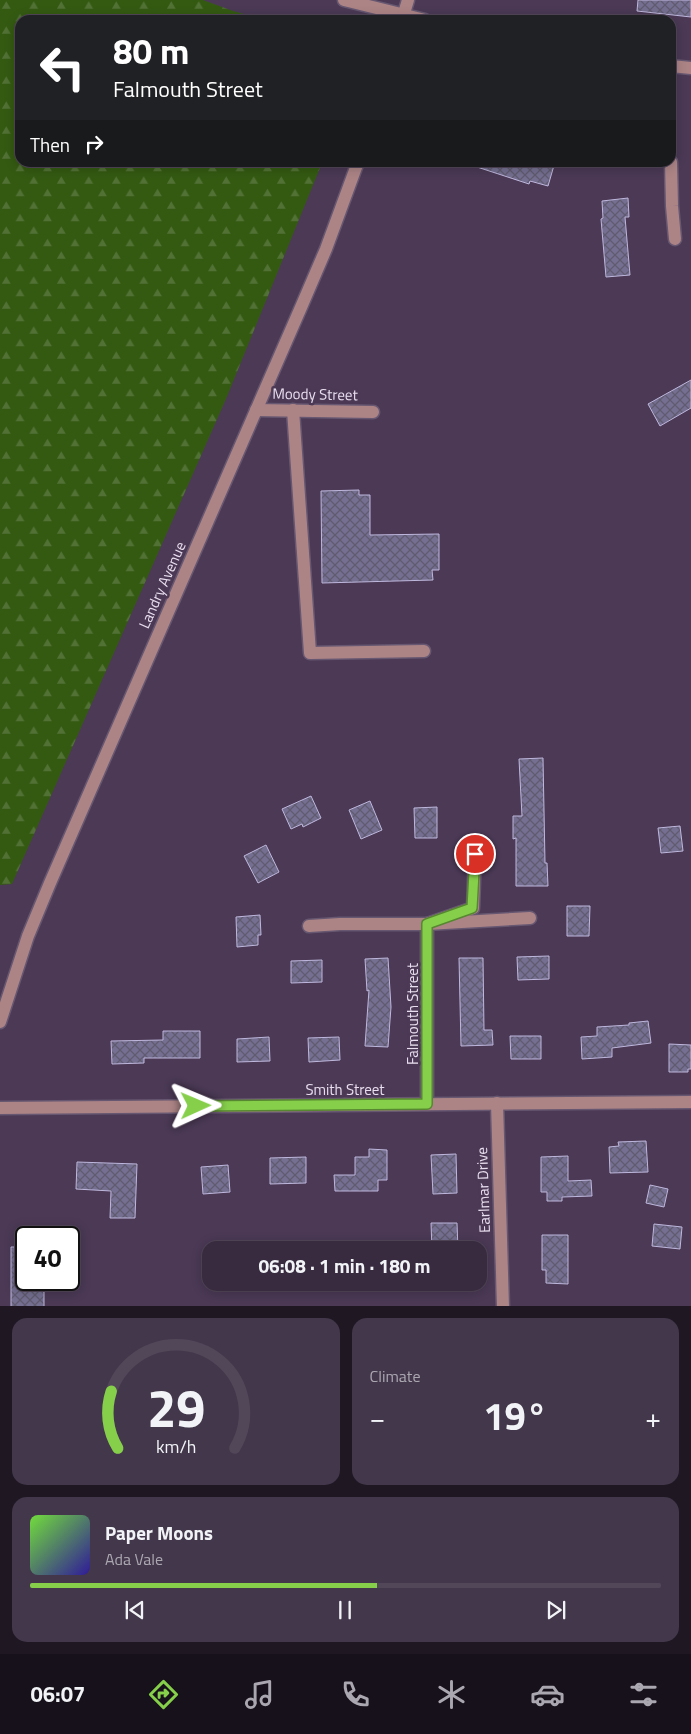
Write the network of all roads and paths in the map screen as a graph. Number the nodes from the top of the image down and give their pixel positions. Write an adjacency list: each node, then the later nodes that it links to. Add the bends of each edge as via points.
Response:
1 (344, 0): 3 (street)
2 (408, 0): 4 (street)
3 (396, 15)
4 (404, 15)
5 (676, 66): 6 (street)
6 (691, 68)
7 (356, 167): 10 (street, Landry Avenue, via 326,249)
8 (671, 167): 9 (street)
9 (675, 239)
10 (256, 410): 11 (street, Moody Street); 18 (street, Landry Avenue, via 50,883 28,936)
11 (293, 410): 12 (street, Moody Street); 13 (street, via 310,653)
12 (373, 412)
13 (424, 651)
14 (475, 854): 16 (street, via 472,908)
15 (530, 918): 16 (street)
16 (427, 924): 17 (street); 21 (street, Falmouth Street)
17 (309, 926)
18 (0, 1022)
19 (691, 1102): 20 (street, Smith Street)
20 (497, 1103): 21 (street, Smith Street); 23 (street, Earlmar Drive)
21 (427, 1104): 22 (street, Smith Street)
22 (0, 1108)
23 (503, 1306)

